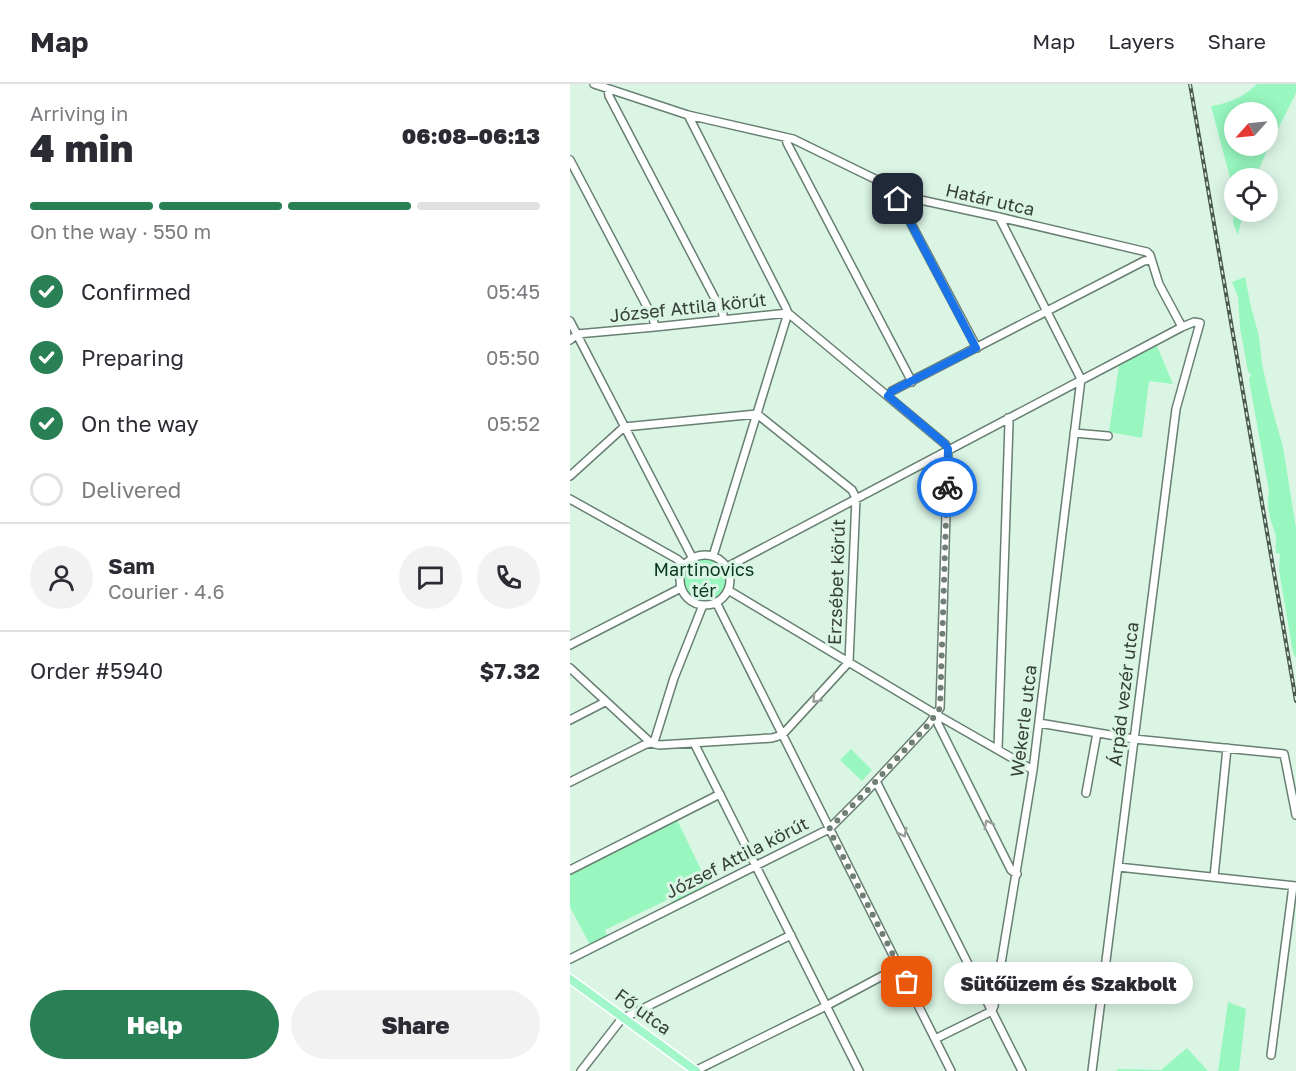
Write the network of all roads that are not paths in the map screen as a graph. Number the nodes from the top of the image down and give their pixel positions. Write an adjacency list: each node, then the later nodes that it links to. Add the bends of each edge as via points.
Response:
1 (594, 84): 2 (street, Határ utca)
2 (608, 89): 3 (street, Határ utca); 11 (street)
3 (688, 115): 4 (street, Határ utca); 10 (street)
4 (786, 138): 6 (street, Határ utca); 19 (street)
5 (570, 160): 13 (street)
6 (897, 190): 7 (street, Határ utca); 17 (street, via 898,199)
7 (999, 217): 8 (street, Határ utca, via 1147,252); 9 (street)
8 (1151, 260): 9 (street); 14 (street)
9 (1048, 311): 17 (street); 18 (street)
10 (788, 313): 11 (street, József Attila körút); 20 (street, József Attila körút); 21 (street)
11 (723, 320): 13 (street, József Attila körút)
12 (570, 321): 15 (street)
13 (655, 327): 15 (street, József Attila körút)
14 (1182, 327): 18 (street); 47 (street, Árpád vezér utca, via 1200,323 1176,409)
15 (577, 334): 16 (street); 23 (street)
16 (570, 340)
17 (976, 348): 19 (street)
18 (1082, 379): 22 (street); 24 (street, Wekerle utca)
19 (912, 382): 20 (street)
20 (888, 396): 26 (street, József Attila körút)
21 (757, 414): 23 (street); 28 (street, Erzsébet körút, via 852,490); 30 (street)
22 (1008, 418): 26 (street); 51 (street)
23 (624, 427): 27 (street); 31 (street)
24 (1074, 433): 25 (street); 44 (street, Wekerle utca)
25 (1108, 436)
26 (948, 449): 28 (street); 42 (street)
27 (570, 476)
28 (856, 498): 33 (street); 39 (street, Erzsébet körút)
29 (570, 499): 32 (street)
30 (713, 556): 31 (street); 33 (street)
31 (692, 557): 32 (street)
32 (684, 565): 34 (street, via 680,572)
33 (727, 567): 35 (street)
34 (681, 588): 37 (street, via 689,600); 38 (street)
35 (728, 590): 36 (street); 39 (street)
36 (716, 602): 37 (street); 46 (street)
37 (703, 605): 48 (street)
38 (570, 645)
39 (849, 662): 42 (street); 46 (street, Erzsébet körút, one-way to 46)
40 (570, 668): 41 (street)
41 (605, 702): 43 (street); 48 (street)
42 (937, 714): 51 (street); 53 (street, József Attila körút); 62 (street, one-way to 42, via 1011,870 954,757)
43 (570, 720)
44 (1039, 723): 45 (street); 52 (street, Wekerle utca)
45 (1096, 733): 47 (street); 55 (street)
46 (782, 735): 49 (street); 58 (street)
47 (1134, 740): 50 (street); 60 (street, Árpád vezér utca)
48 (651, 743): 49 (street); 54 (street)
49 (694, 743): 56 (street)
50 (1227, 748): 57 (street, via 1284,754); 63 (street)
51 (998, 749): 52 (street)
52 (1033, 770): 62 (street, Wekerle utca)
53 (876, 781): 58 (street, József Attila körút); 70 (street, one-way to 70)
54 (570, 782)
55 (1086, 793)
56 (720, 794): 59 (street); 61 (street)
57 (1296, 815)
58 (829, 829): 59 (street, József Attila körút); 67 (street)
59 (756, 866): 65 (street); 66 (street, József Attila körút)
60 (1118, 867): 63 (street); 79 (street, Árpád vezér utca)
61 (570, 870)
62 (1017, 874): 70 (street, Wekerle utca)
63 (1214, 877): 64 (street)
64 (1294, 886): 73 (street)
65 (791, 935): 69 (street); 71 (street)
66 (570, 959)
67 (899, 967): 69 (street); 72 (street)
68 (570, 979): 71 (main road, Fő utca)
69 (826, 1006): 75 (street); 76 (street)
70 (992, 1011): 72 (street); 78 (street)
71 (624, 1018): 74 (street); 75 (main road, Fő utca)
72 (935, 1040): 77 (street)
73 (1271, 1055)
74 (581, 1071)
75 (696, 1071)
76 (859, 1071)
77 (951, 1071)
78 (1022, 1071)
79 (1092, 1071)

